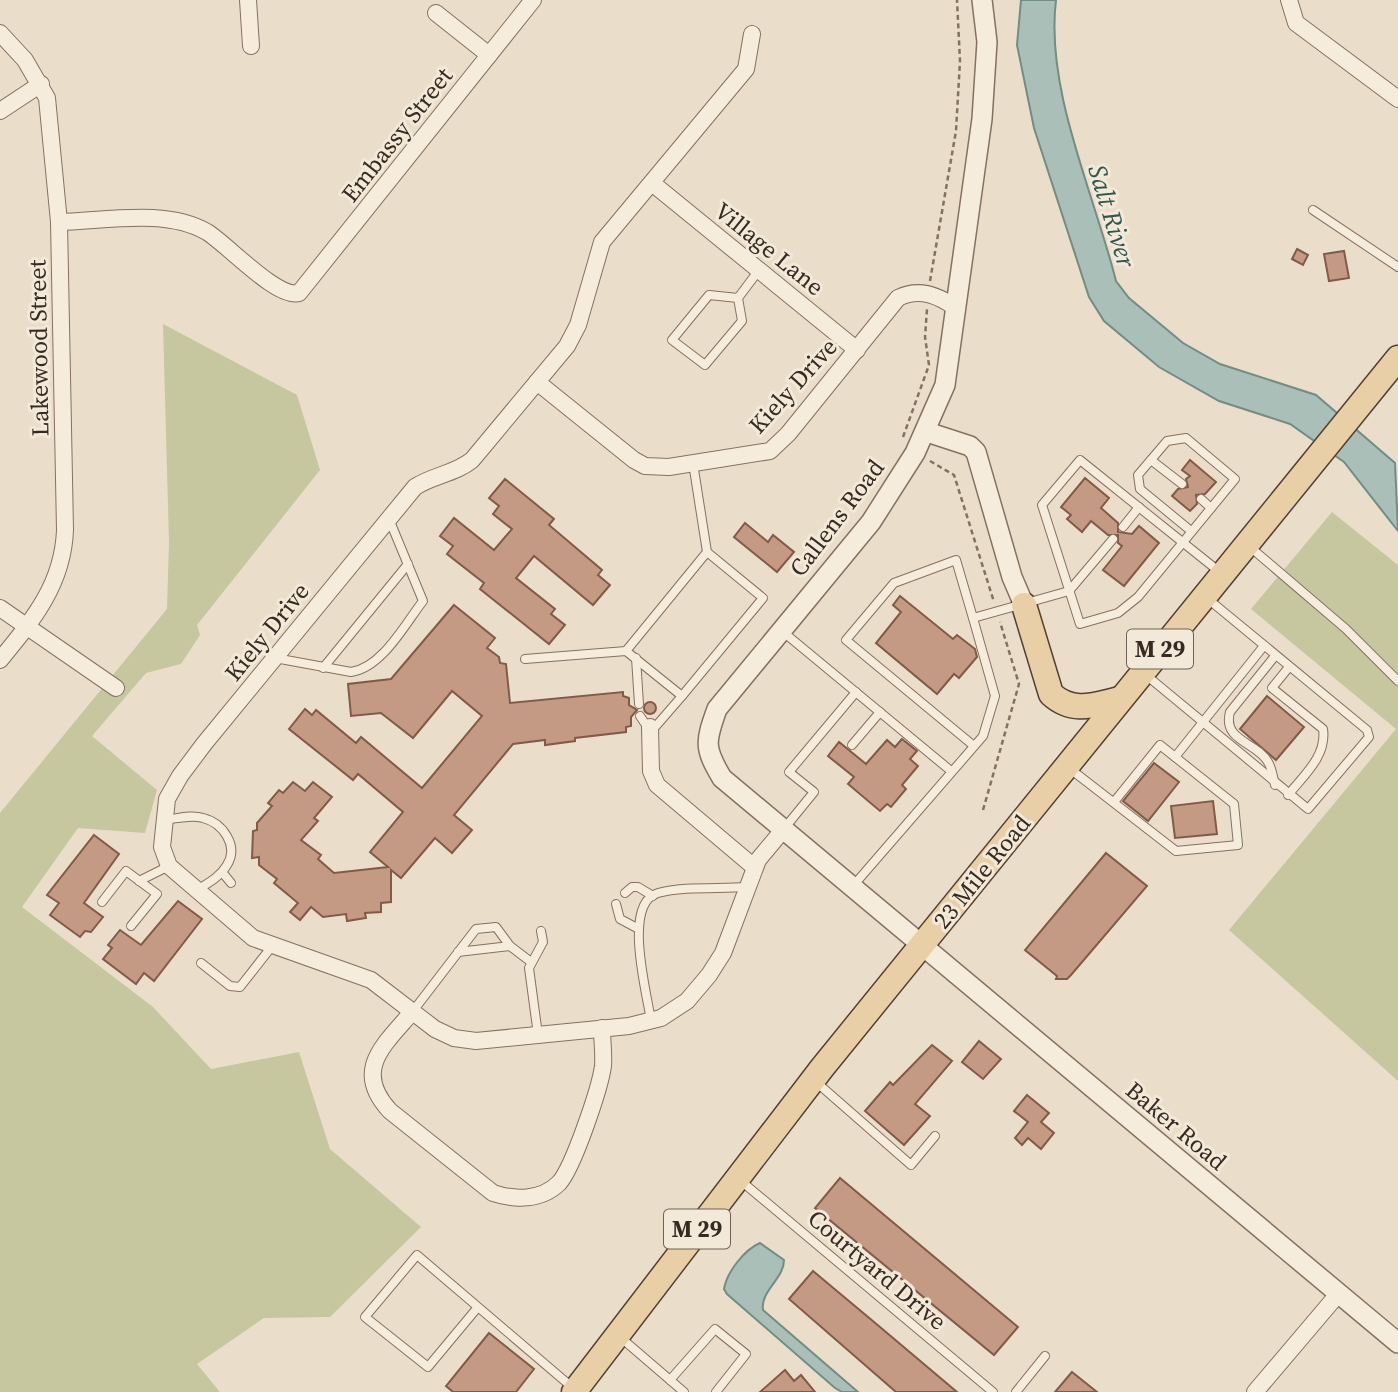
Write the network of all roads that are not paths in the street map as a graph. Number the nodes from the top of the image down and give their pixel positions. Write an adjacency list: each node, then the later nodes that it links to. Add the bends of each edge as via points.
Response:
1 (248, 0): 8 (street)
2 (533, 0): 9 (street, Embassy Street)
3 (982, 0): 19 (street, Callens Road, via 986,77)
4 (1289, 0): 11 (street, via 1296,23)
5 (436, 13): 9 (street)
6 (0, 33): 10 (street, Lakewood Street)
7 (752, 34): 13 (street, Kiely Drive, via 746,69)
8 (251, 46)
9 (489, 55): 15 (street, Embassy Street, via 304,289 293,294 281,290 207,232 187,223)
10 (41, 84): 12 (street); 15 (street, Lakewood Street, via 47,98)
11 (1398, 99)
12 (0, 111)
13 (652, 183): 17 (street, Village Lane); 22 (street, Kiely Drive, via 602,242 574,336)
14 (1313, 210): 16 (lane)
15 (59, 222): 44 (street, Lakewood Street, via 65,541 50,592)
16 (1398, 267)
17 (760, 270): 18 (lane); 20 (street, Village Lane)
18 (738, 298): 18 (lane, via 742,321 705,365 673,340 709,295)
19 (957, 309): 20 (street, Kiely Drive, via 928,294 906,294); 23 (street, Callens Road, via 945,385)
20 (857, 350): 25 (street, Kiely Drive, via 770,451)
21 (1398, 358): 35 (main road, 23 Mile Road / M 29)
22 (537, 382): 25 (street, Kiely Drive, via 634,460 656,468); 30 (street, Kiely Drive, via 471,460 425,481)
23 (927, 432): 41 (street, via 970,446 975,452); 45 (street, Callens Road, via 871,522)
24 (1151, 460): 26 (lane); 29 (lane, via 1167,441 1185,439 1235,479); 32 (lane, via 1138,475 1140,489)
25 (692, 463): 36 (lane)
26 (1182, 484)
27 (1200, 499): 29 (lane)
28 (1139, 507): 31 (lane); 34 (lane); 39 (lane, via 1080,460 1042,505)
29 (1211, 508): 32 (lane)
30 (389, 519): 37 (lane); 49 (street, Kiely Drive)
31 (1123, 527)
32 (1191, 531): 34 (lane)
33 (1113, 539): 39 (lane)
34 (1182, 542): 38 (lane); 39 (lane, via 1138,597 1118,613 1080,624)
35 (1245, 543): 38 (main road, 23 Mile Road / M 29); 56 (lane, via 1346,629)
36 (707, 552): 47 (lane); 59 (lane, via 763,598)
37 (408, 564): 54 (lane); 54 (lane, via 423,601 375,662 360,671)
38 (1221, 573): 40 (main road, 23 Mile Road / M 29)
39 (1069, 591): 41 (lane)
40 (1203, 595): 46 (lane); 55 (main road, 23 Mile Road / M 29)
41 (1024, 604): 43 (lane); 60 (main road, via 1048,688 1058,700 1079,708)
42 (0, 608): 44 (street)
43 (974, 618): 66 (lane, via 995,696 983,736); 66 (lane, via 956,560 894,583 846,640)
44 (26, 628): 52 (street, Lakewood Street); 57 (street)
45 (782, 631): 58 (lane); 74 (street, Callens Road, via 717,709 706,740 722,778)
46 (1263, 647): 48 (lane); 64 (lane)
47 (626, 651): 50 (lane); 51 (lane)
48 (1275, 656): 53 (lane); 70 (lane, via 1227,722 1230,731 1268,761)
49 (275, 658): 54 (lane); 73 (street, Kiely Drive, via 180,776 167,799)
50 (636, 658): 59 (lane); 61 (lane)
51 (525, 659)
52 (0, 660)
53 (1289, 667): 71 (lane, via 1272,688 1323,729 1325,740 1319,756); 71 (lane, via 1370,733 1311,808)
54 (323, 668)
55 (1141, 671): 60 (main road, 23 Mile Road / M 29); 64 (lane)
56 (1398, 681)
57 (116, 688)
58 (856, 692): 62 (lane); 74 (lane, via 789,772 814,792)
59 (682, 696): 63 (lane, via 656,726)
60 (1120, 699): 68 (main road, 23 Mile Road / M 29)
61 (639, 704)
62 (880, 712): 65 (lane); 69 (lane)
63 (645, 722): 76 (street, via 657,785)
64 (1202, 722): 67 (lane); 70 (lane)
65 (852, 746)
66 (974, 746): 69 (lane)
67 (1175, 757): 72 (lane, via 1160,745); 72 (lane, via 1234,804 1238,845 1176,851)
68 (1067, 766): 72 (lane); 92 (main road, 23 Mile Road / M 29)
69 (951, 771): 81 (lane)
70 (1275, 785): 71 (lane)
71 (1288, 795)
72 (1114, 802)
73 (163, 820): 75 (street, Kiely Drive, via 163,853); 77 (lane, via 201,817 221,827 231,855)
74 (783, 830): 76 (street); 81 (street, Callens Road)
75 (169, 866): 78 (lane); 82 (street)
76 (754, 867): 80 (street)
77 (222, 872): 79 (lane); 82 (lane)
78 (139, 881): 85 (lane, via 126,871); 87 (lane, via 157,894)
79 (231, 883)
80 (746, 887): 84 (lane); 97 (street, via 732,932 709,975 687,1001)
81 (851, 888): 92 (street, Callens Road)
82 (197, 890): 90 (street, via 253,938)
83 (625, 893): 84 (lane, via 638,887)
84 (653, 896): 88 (lane, via 642,907)
85 (102, 902)
86 (616, 904): 88 (lane, via 620,919)
87 (131, 926)
88 (637, 928): 97 (lane)
89 (541, 932): 94 (lane, via 542,942)
90 (273, 945): 95 (lane, via 240,987 230,986); 96 (street, via 371,979)
91 (510, 946): 93 (lane); 93 (lane, via 496,926 476,929); 94 (lane)
92 (922, 948): 100 (main road, 23 Mile Road / M 29); 103 (street, Baker Road)
93 (458, 952): 96 (lane)
94 (531, 962): 99 (lane)
95 (201, 963)
96 (413, 1011): 98 (street, via 373,1063 376,1096 493,1193 512,1199 535,1196 558,1184 571,1164 603,1067); 99 (street, via 454,1038 475,1041)
97 (651, 1020): 98 (street)
98 (603, 1028): 99 (street)
99 (538, 1035)
100 (813, 1079): 101 (lane, via 911,1165); 102 (main road, 23 Mile Road / M 29)
101 (935, 1136)
102 (736, 1177): 105 (main road, 23 Mile Road / M 29); 112 (lane, Courtyard Drive)
103 (1339, 1293): 106 (street, Baker Road); 114 (street)
104 (478, 1307): 104 (lane, via 417,1255 365,1317 428,1367); 109 (lane)
105 (618, 1335): 108 (lane); 109 (main road, 23 Mile Road / M 29)
106 (1398, 1343)
107 (1045, 1356): 113 (lane)
108 (670, 1380): 110 (lane); 111 (lane, via 715,1329 746,1354)
109 (575, 1391)
110 (684, 1392)
111 (716, 1392)
112 (993, 1392)
113 (1016, 1392)
114 (1255, 1392)

